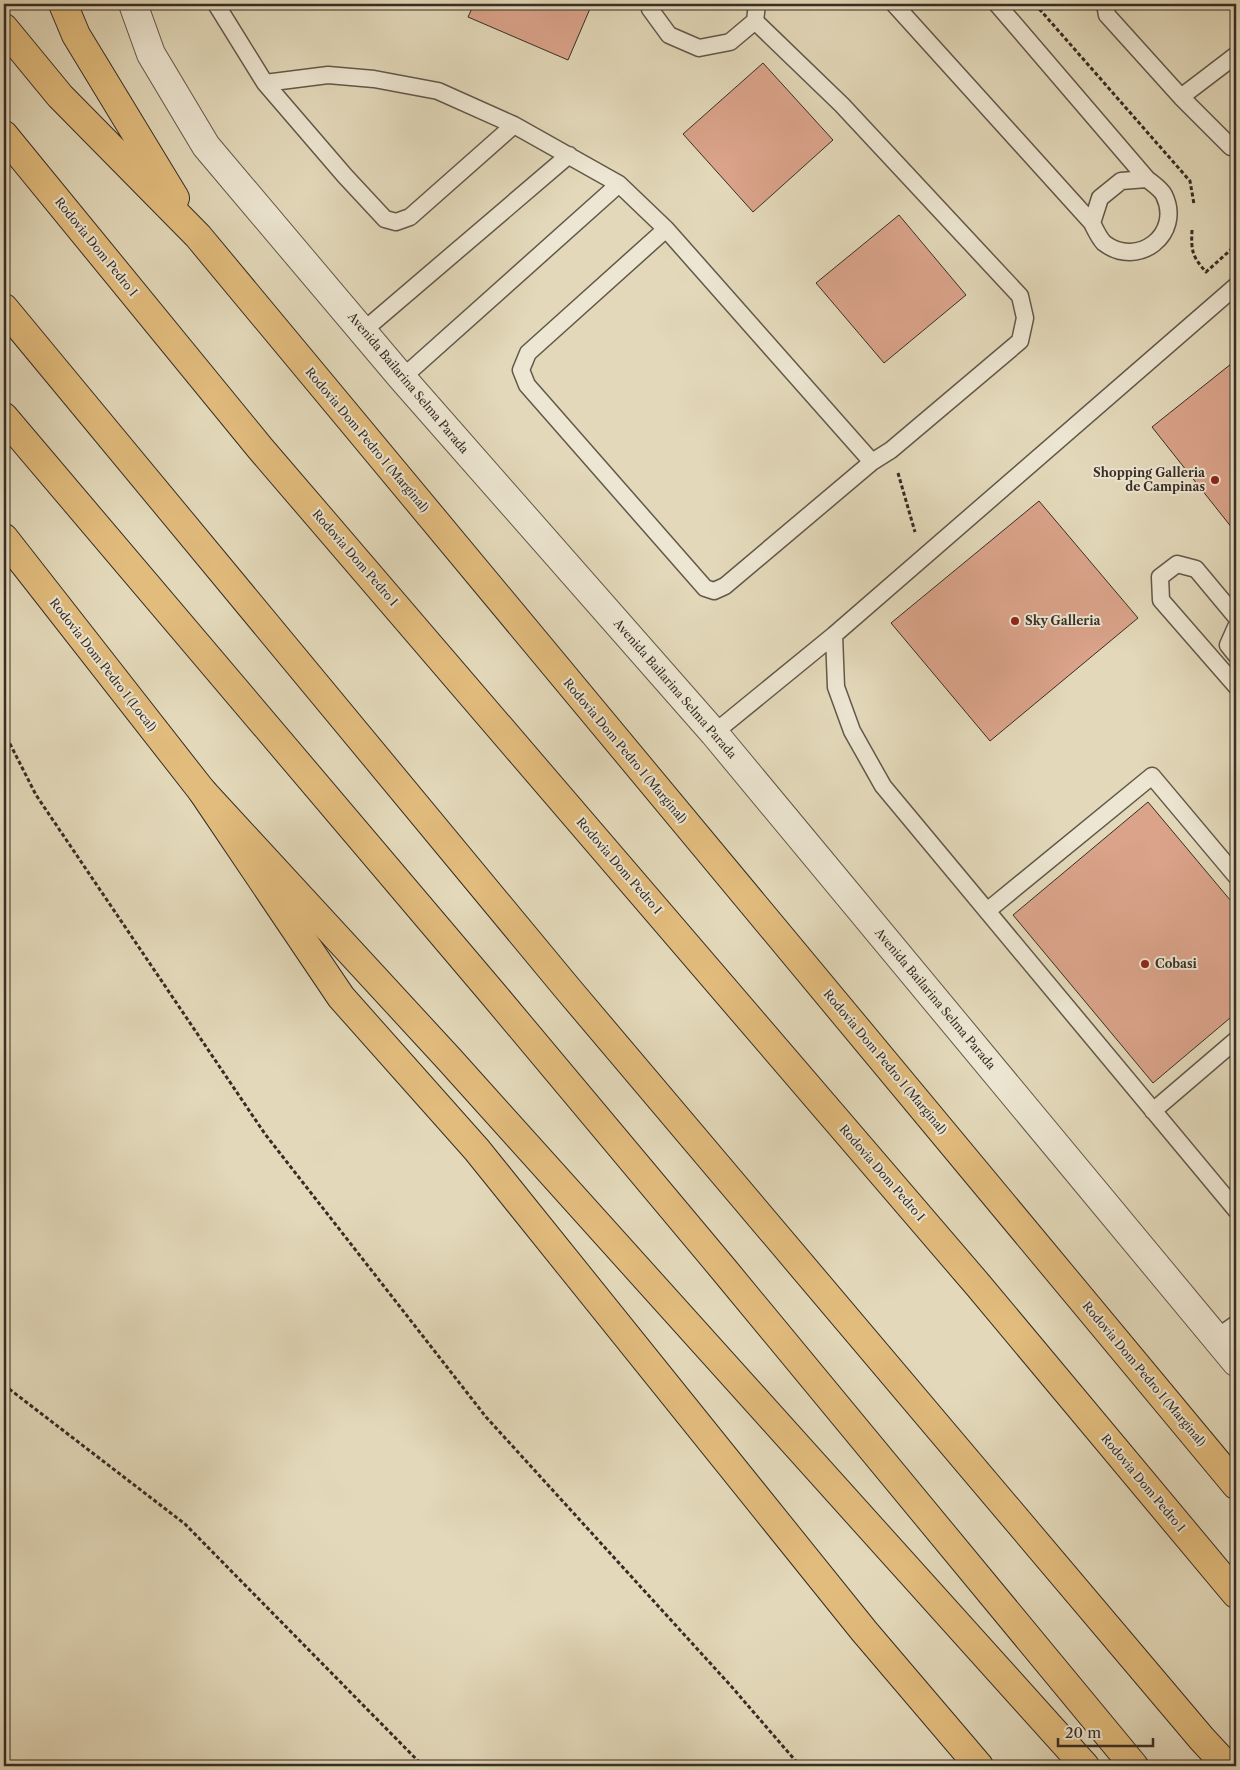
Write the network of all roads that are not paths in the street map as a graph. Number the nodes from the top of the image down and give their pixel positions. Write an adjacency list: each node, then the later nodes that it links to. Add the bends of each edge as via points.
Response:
1 (63, 4): 22 (main road, via 76,35)
2 (134, 4): 25 (street, Avenida Bailarina Selma Parada, via 151,54 206,146)
3 (216, 4): 12 (lane)
4 (649, 4): 9 (lane, via 668,35 699,48 730,42)
5 (757, 4): 9 (lane)
6 (894, 4): 20 (lane)
7 (997, 4): 18 (lane)
8 (1106, 4): 13 (lane, via 1107,15)
9 (755, 21): 28 (lane, via 842,105 1020,296 1025,318 1020,341 891,450)
10 (4, 28): 22 (main road, Rodovia Dom Pedro I (Marginal), via 60,96)
11 (1236, 55): 13 (lane)
12 (265, 82): 14 (lane, via 328,75 374,79 438,91); 14 (lane, via 344,176 385,219 396,222 410,217)
13 (1181, 97): 16 (lane, via 1231,146)
14 (514, 125): 17 (lane)
15 (4, 135): 45 (main road, Rodovia Dom Pedro I, via 260,448 972,1277)
16 (1236, 147)
17 (569, 155): 19 (lane); 25 (lane)
18 (1147, 179): 20 (lane, via 1121,181 1100,198); 20 (lane, via 1163,194 1169,215 1162,236 1145,250 1122,252 1103,242)
19 (619, 184): 21 (lane); 26 (lane)
20 (1092, 223)
21 (666, 229): 28 (lane); 28 (lane, via 528,353 521,370 526,386 705,588 714,591 725,586)
22 (198, 236): 44 (main road, Rodovia Dom Pedro I (Marginal))
23 (1236, 286): 32 (lane)
24 (4, 308): 49 (main road, via 567,988)
25 (363, 330): 26 (street, Avenida Bailarina Selma Parada)
26 (402, 378): 35 (street, Avenida Bailarina Selma Parada)
27 (4, 416): 48 (main road, via 525,1032)
28 (872, 462)
29 (4, 538): 36 (main road, Rodovia Dom Pedro I (Local))
30 (1236, 617): 34 (lane, via 1196,569 1177,564 1160,576 1161,600)
31 (1236, 627): 33 (lane, via 1228,645)
32 (834, 635): 35 (lane); 38 (lane, via 836,687 852,731 883,786)
33 (1236, 655)
34 (1236, 686)
35 (714, 733): 42 (street, Avenida Bailarina Selma Parada)
36 (202, 791): 46 (main road, via 341,997 477,1150 864,1631); 47 (main road, via 449,1059)
37 (1236, 876): 38 (lane, via 1152,776)
38 (987, 911): 40 (lane)
39 (1236, 1040): 40 (lane)
40 (1153, 1111): 41 (lane)
41 (1236, 1210)
42 (1226, 1331): 43 (street, Avenida Bailarina Selma Parada)
43 (1236, 1362)
44 (1236, 1485)
45 (1236, 1594)
46 (978, 1766)
47 (1085, 1766)
48 (1134, 1766)
49 (1227, 1766)

